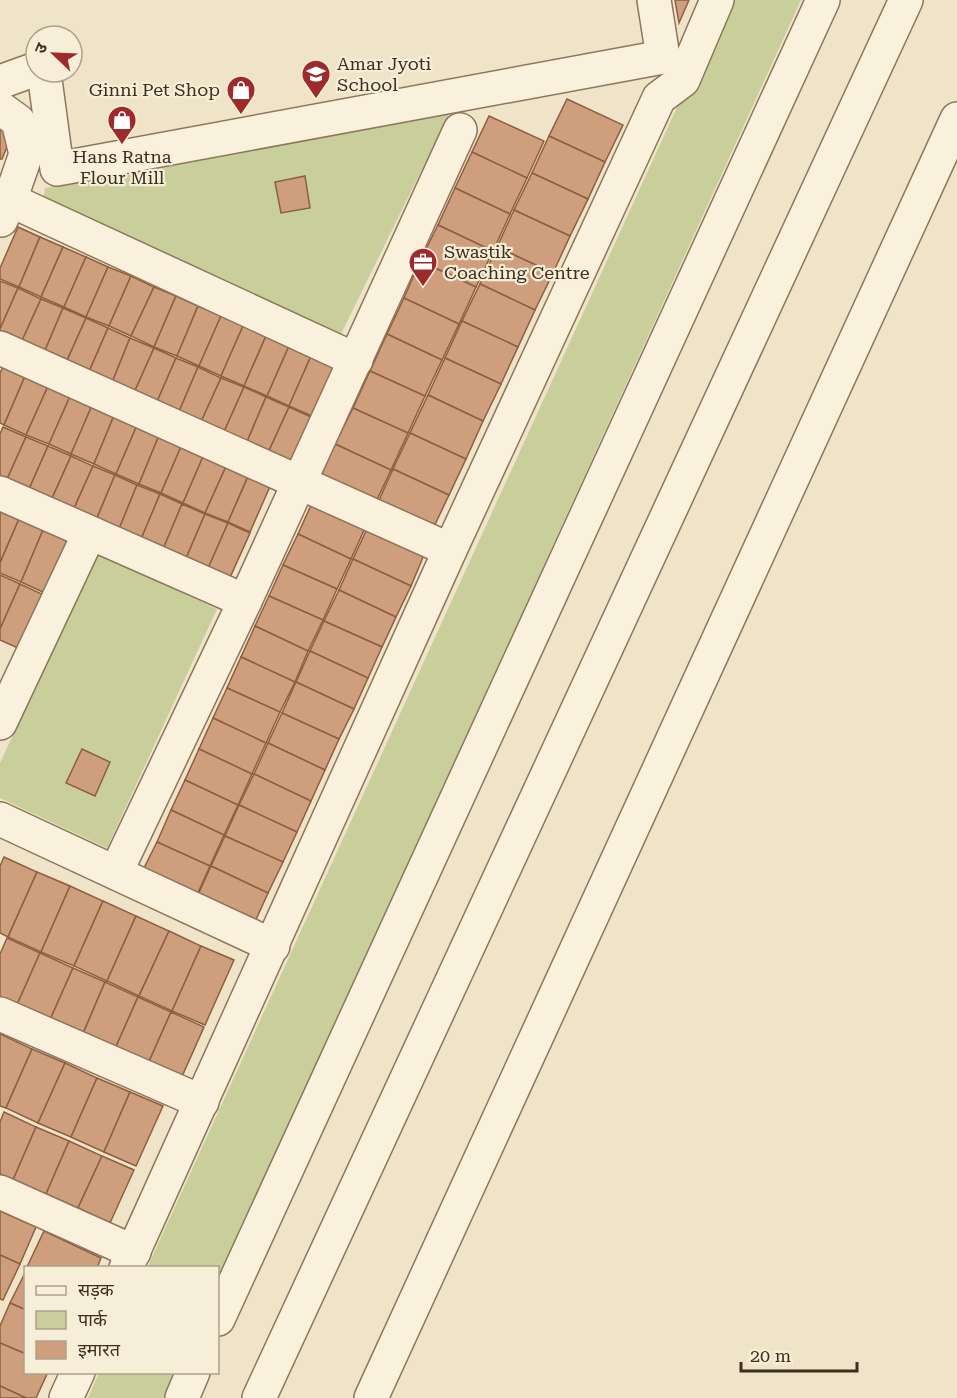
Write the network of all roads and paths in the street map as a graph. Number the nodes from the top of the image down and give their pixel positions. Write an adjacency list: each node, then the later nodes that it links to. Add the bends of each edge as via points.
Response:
1 (654, 0): 7 (street, via 663,57 57,169)
2 (717, 0): 17 (street, via 683,80 659,98)
3 (823, 0): 28 (street)
4 (906, 0): 33 (street)
5 (24, 73): 6 (street)
6 (0, 82)
7 (46, 84)
8 (0, 108): 11 (street, via 18,120 26,154)
9 (957, 119): 34 (street)
10 (460, 130): 13 (street)
11 (5, 211): 13 (street)
12 (0, 348): 14 (street)
13 (356, 360): 14 (street)
14 (300, 482): 17 (street); 18 (street)
15 (0, 493): 16 (street)
16 (90, 534): 18 (street); 19 (street)
17 (450, 550): 23 (street)
18 (245, 601): 22 (street)
19 (12, 663): 20 (street)
20 (0, 723)
21 (0, 819): 22 (street)
22 (116, 872): 23 (street)
23 (273, 946): 25 (street)
24 (0, 1014): 25 (street)
25 (202, 1102): 27 (street)
26 (0, 1192): 27 (street)
27 (130, 1260)
28 (219, 1317)
29 (77, 1374): 31 (street)
30 (192, 1374): 32 (street)
31 (66, 1398)
32 (182, 1398)
33 (259, 1398)
34 (371, 1398)

